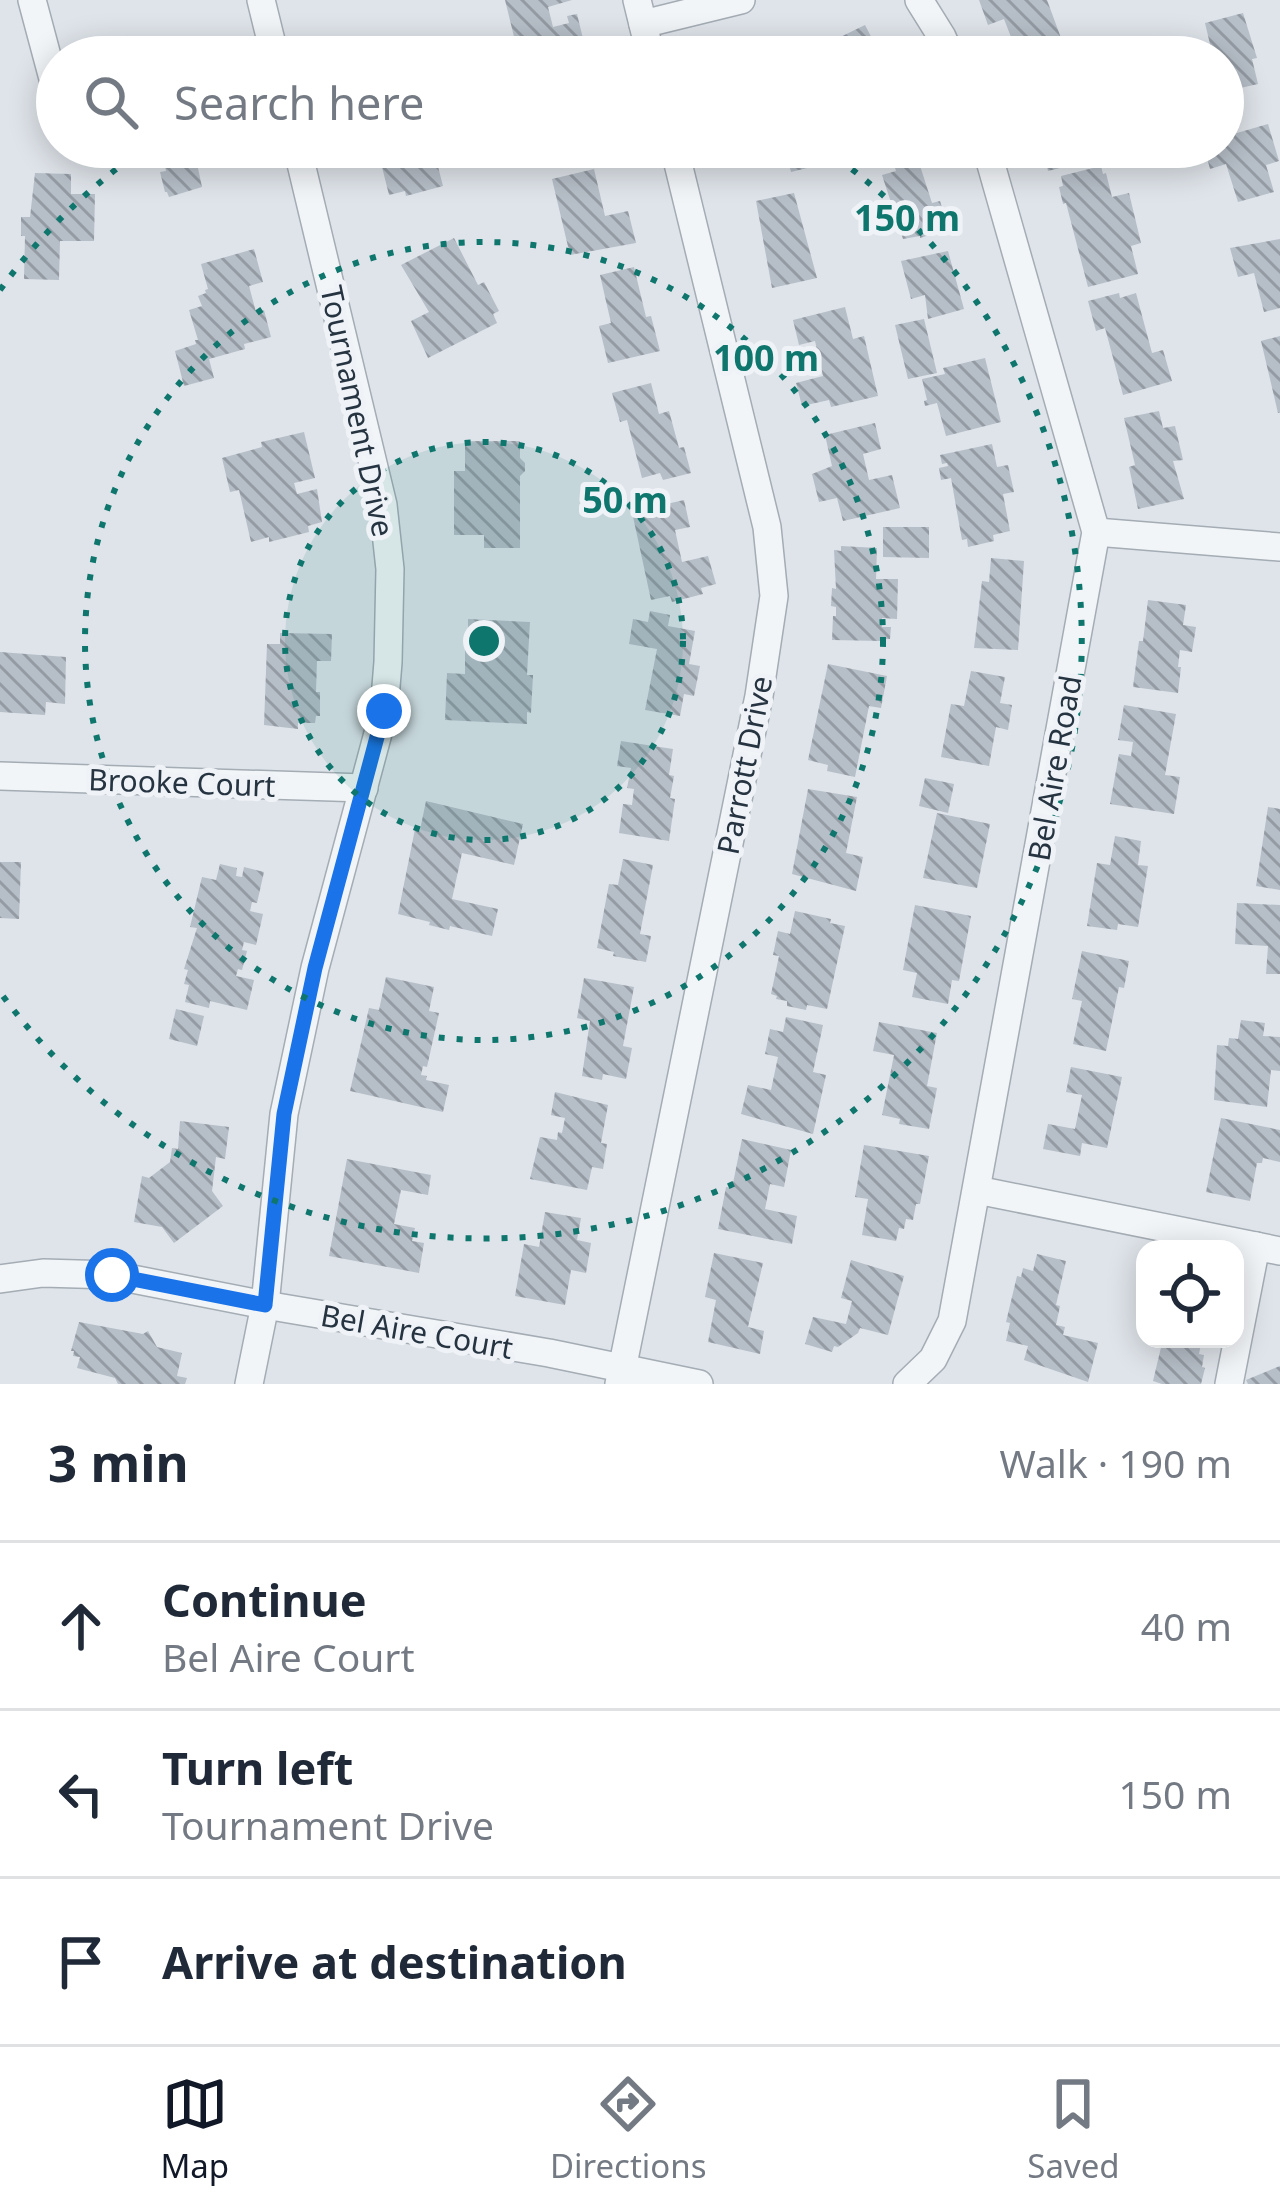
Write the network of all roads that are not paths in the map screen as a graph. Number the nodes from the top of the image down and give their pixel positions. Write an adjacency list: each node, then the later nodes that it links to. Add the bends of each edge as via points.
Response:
1 (32, 0): 6 (street)
2 (261, 0): 7 (street)
3 (741, 0): 5 (street)
4 (919, 0): 8 (street)
5 (640, 12)
6 (42, 36)
7 (270, 36)
8 (942, 36)
9 (302, 168): 15 (street, Tournament Drive, via 356,381 390,569 384,711)
10 (679, 168): 20 (street, Parrott Drive, via 763,509 774,596)
11 (992, 168): 12 (street, Bel Aire Road)
12 (1096, 532): 13 (street); 16 (street, Bel Aire Road)
13 (1280, 547)
14 (0, 776): 15 (street, Brooke Court)
15 (364, 788): 19 (street, Tournament Drive, via 284,1114)
16 (977, 1190): 17 (street); 23 (street, Bel Aire Road, via 952,1321 933,1359)
17 (1268, 1248): 24 (street)
18 (0, 1279): 19 (street, Bel Aire Court, via 112,1275)
19 (265, 1305): 20 (street, Bel Aire Court, via 549,1353); 21 (street, Tournament Drive)
20 (620, 1377): 22 (street)
21 (249, 1384)
22 (699, 1384)
23 (907, 1384)
24 (1229, 1384)

